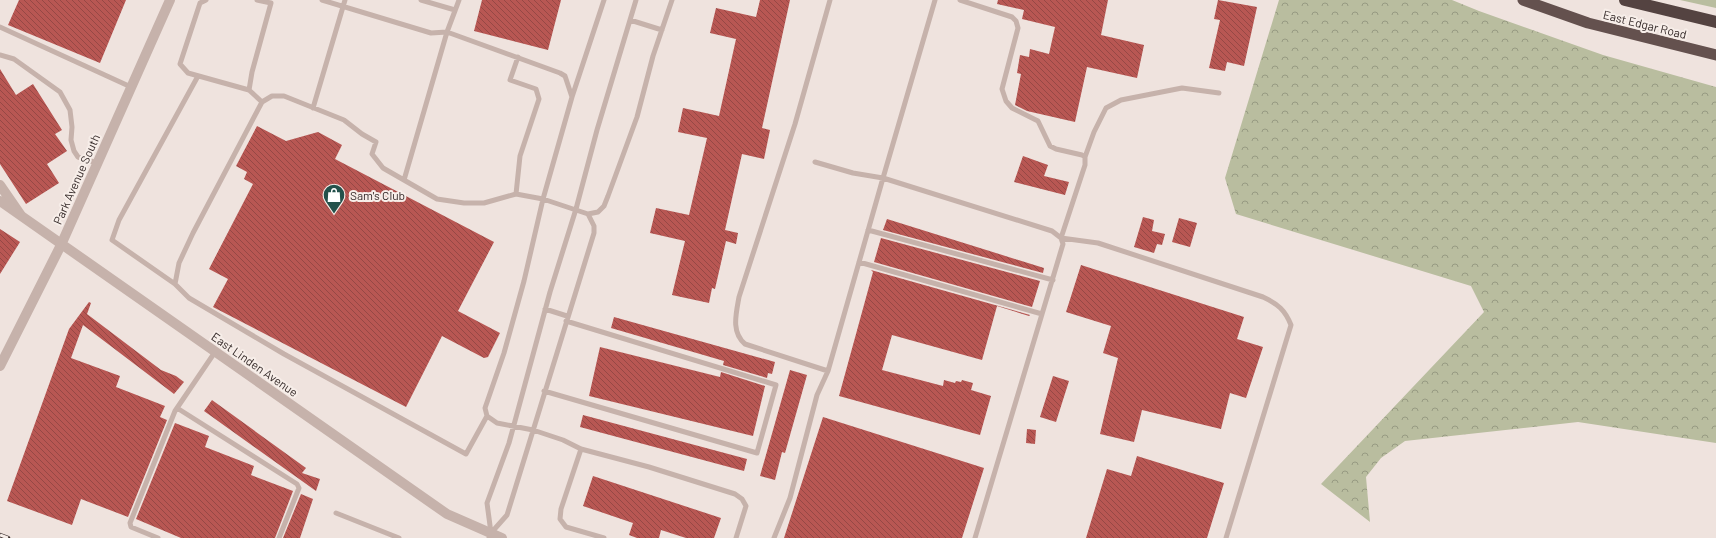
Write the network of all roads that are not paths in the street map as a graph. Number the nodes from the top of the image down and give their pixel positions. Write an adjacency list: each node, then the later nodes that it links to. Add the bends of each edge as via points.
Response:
1 (170, 0): 27 (street, Park Avenue South)
2 (206, 0): 26 (lane, via 200,3 180,64 188,73)
3 (257, 0): 28 (lane, via 271,3)
4 (322, 0): 16 (lane)
5 (345, 0): 16 (lane)
6 (421, 0): 17 (lane)
7 (459, 0): 17 (lane)
8 (604, 0): 30 (lane)
9 (636, 0): 18 (lane)
10 (672, 0): 21 (lane)
11 (830, 0): 56 (lane, via 795,124 739,297 735,323 738,338 745,344)
12 (934, 0): 36 (lane)
13 (960, 0): 33 (lane, via 1012,17 1016,21 1018,28 1002,88 1006,101 1012,108 1038,121 1050,146)
14 (1523, 0): 24 (highway, East Edgar Road, via 1588,23)
15 (1625, 0): 19 (highway)
16 (343, 6): 22 (lane, via 431,33); 32 (lane)
17 (455, 10): 22 (lane)
18 (630, 20): 21 (lane); 42 (lane)
19 (1716, 22)
20 (0, 27): 27 (lane)
21 (662, 30): 44 (lane, via 636,118 604,206 598,212)
22 (447, 32): 25 (lane); 37 (lane)
23 (0, 55): 35 (lane, via 14,59 60,92 70,110 74,151 78,157)
24 (1716, 55)
25 (518, 57): 30 (lane, via 565,76); 39 (lane, via 510,80 536,89 539,99 520,156)
26 (198, 76): 28 (lane); 50 (lane, via 119,220 112,240)
27 (131, 87): 35 (street, Park Avenue South)
28 (249, 90): 31 (lane)
29 (1219, 93): 33 (lane, via 1182,88 1121,100 1106,108)
30 (572, 97): 40 (lane)
31 (262, 102): 32 (lane, via 272,96 284,96); 50 (lane, via 193,233 179,263)
32 (314, 108): 37 (lane, via 344,120 376,142 372,154 383,168)
33 (1085, 157): 46 (lane, via 1086,165)
34 (816, 162): 36 (lane, via 853,173)
35 (97, 164): 47 (street, Park Avenue South)
36 (883, 178): 45 (lane); 46 (lane, via 1052,231)
37 (404, 180): 39 (lane, via 437,199 464,203 484,203)
38 (0, 185): 43 (street)
39 (516, 194): 40 (lane)
40 (543, 199): 42 (lane); 59 (lane, via 524,282 485,408)
41 (0, 201): 43 (street, East Linden Avenue)
42 (576, 209): 44 (lane); 51 (lane)
43 (20, 214): 47 (street, East Linden Avenue)
44 (588, 214): 53 (lane, via 594,226 594,233)
45 (868, 230): 48 (lane); 49 (lane)
46 (1061, 238): 49 (lane, via 1062,251); 74 (lane, via 1098,243 1263,297 1275,302 1286,313 1291,325)
47 (61, 245): 54 (street, East Linden Avenue); 55 (street, Park Avenue South)
48 (859, 262): 52 (lane); 56 (lane)
49 (1053, 280): 52 (lane)
50 (175, 284): 59 (lane, via 189,298 284,354 466,454)
51 (545, 309): 53 (lane); 60 (lane)
52 (1042, 314): 73 (lane)
53 (567, 318): 57 (lane); 57 (lane, via 776,385 757,453)
54 (215, 352): 58 (lane); 64 (street, East Linden Avenue, via 447,514)
55 (0, 366)
56 (828, 371): 72 (lane, via 817,395 790,498)
57 (544, 391): 61 (lane)
58 (177, 408): 66 (lane, via 130,523 131,527); 67 (lane, via 297,484 299,488)
59 (487, 416): 60 (lane, via 497,423)
60 (513, 426): 61 (lane); 64 (lane, via 487,503)
61 (533, 430): 62 (lane); 64 (lane, via 507,515)
62 (581, 448): 65 (lane, via 560,519 566,526); 71 (lane, via 742,498 746,506)
63 (336, 513): 68 (lane)
64 (490, 536): 69 (street, East Linden Avenue)
65 (593, 536): 70 (lane)
66 (158, 538)
67 (279, 538)
68 (399, 538)
69 (502, 538)
70 (604, 538)
71 (736, 538)
72 (774, 538)
73 (975, 538)
74 (1226, 538)

